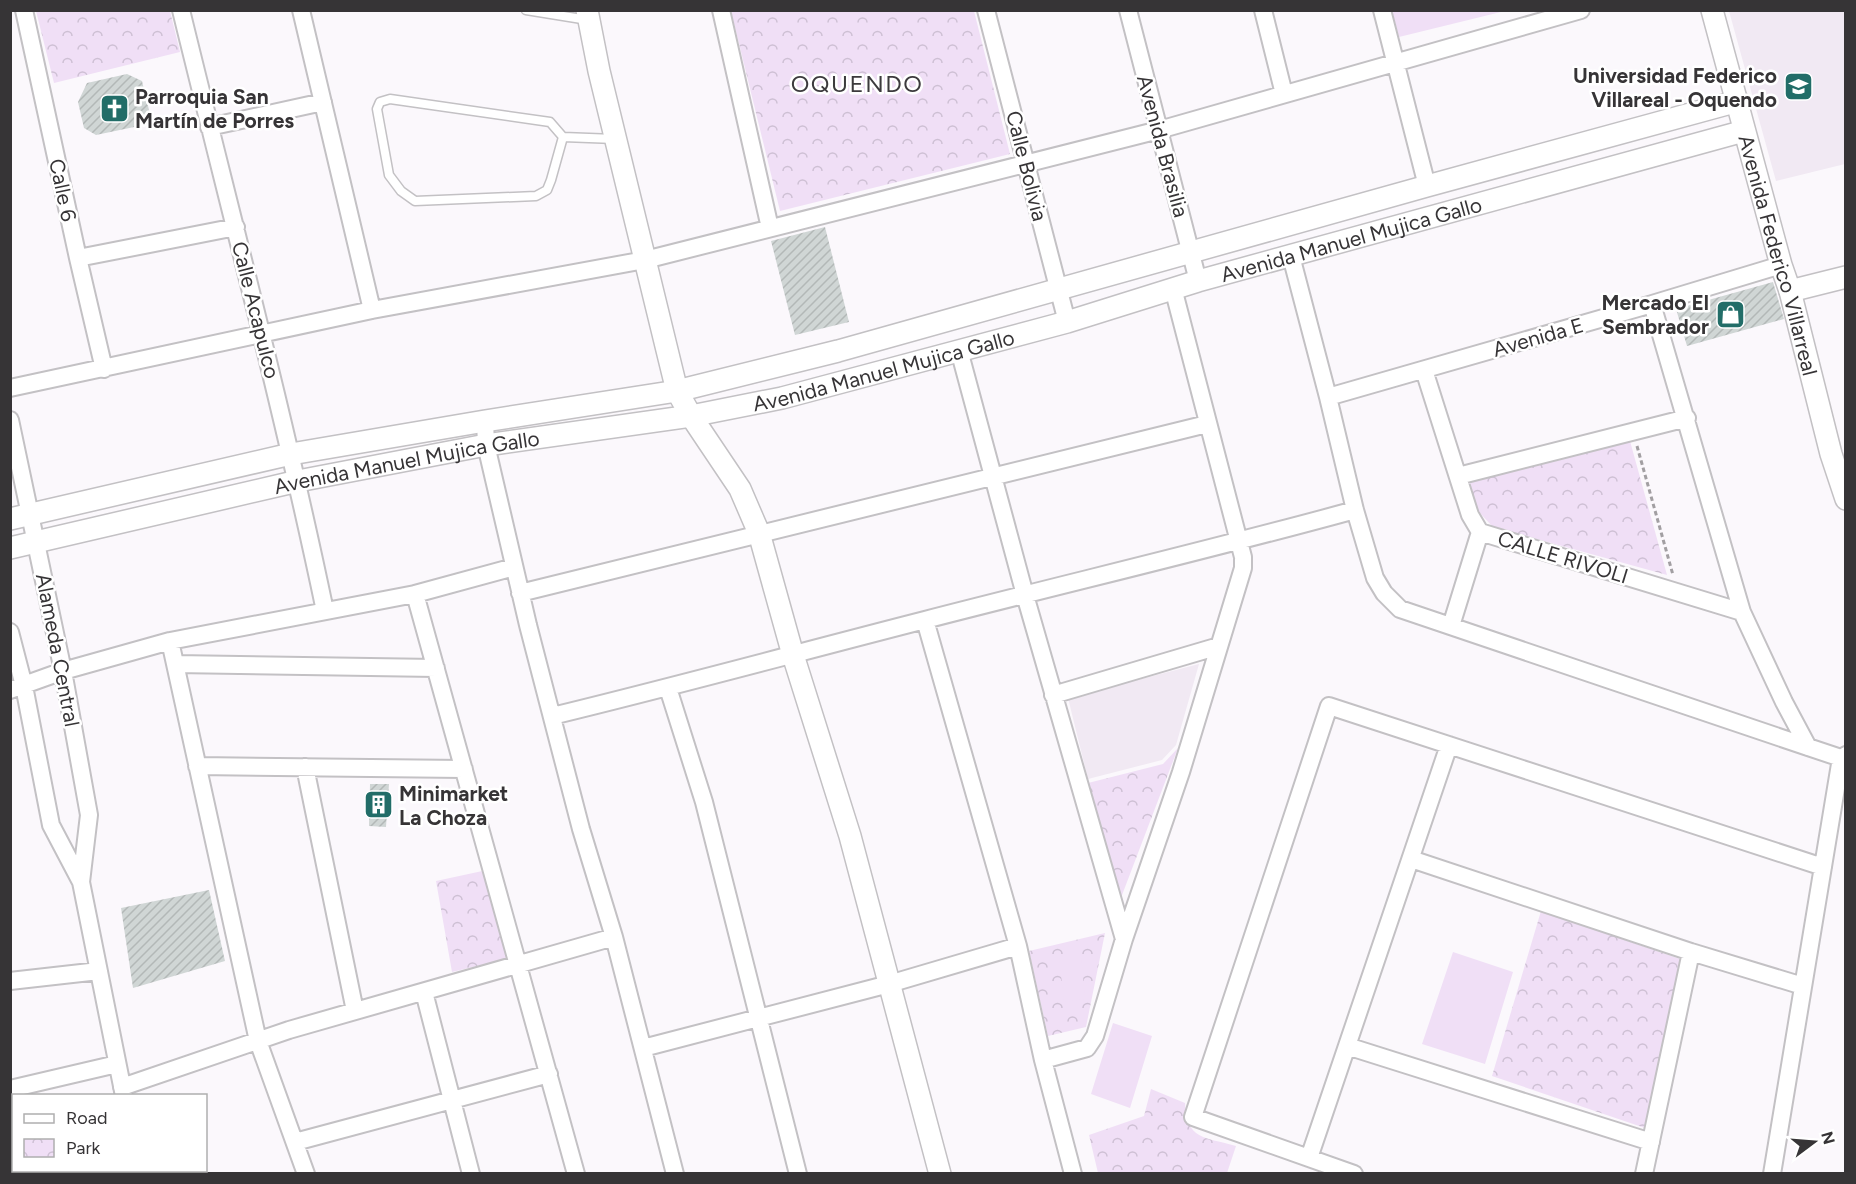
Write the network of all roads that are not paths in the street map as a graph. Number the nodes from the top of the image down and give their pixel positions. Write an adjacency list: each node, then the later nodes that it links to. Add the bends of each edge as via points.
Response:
1 (24, 10): 28 (street, Calle 6)
2 (181, 10): 17 (street, Calle Acapulco)
3 (301, 10): 16 (street)
4 (526, 10): 12 (lane)
5 (721, 10): 25 (street)
6 (986, 10): 22 (street, Calle Bolivia)
7 (1128, 10): 18 (street, Avenida Brasilia)
8 (1263, 10): 14 (street)
9 (1382, 10): 13 (street)
10 (1712, 10): 15 (street, Avenida Federico Villarreal)
11 (1577, 11): 13 (street)
12 (588, 15): 21 (street)
13 (1395, 63): 14 (street); 23 (street)
14 (1284, 94): 18 (street)
15 (1738, 101): 19 (street, Avenida Federico Villarreal); 23 (street, Avenida Manuel Mujica Gallo)
16 (323, 102): 17 (street); 37 (street)
17 (209, 127): 24 (street, Calle Acapulco)
18 (1159, 130): 22 (street); 26 (street, Avenida Brasilia)
19 (1744, 130): 27 (street, Avenida Manuel Mujica Gallo); 30 (street, Avenida Federico Villarreal)
20 (563, 138): 20 (lane, via 550,122 390,99 380,102 377,109 389,175 414,201 536,196 547,190 552,180); 21 (lane)
21 (615, 139): 29 (street)
22 (1026, 164): 25 (street); 34 (street, Calle Bolivia)
23 (1427, 186): 26 (street, Avenida Manuel Mujica Gallo)
24 (236, 227): 28 (street); 39 (street, Calle Acapulco)
25 (770, 228): 29 (street)
26 (1191, 252): 32 (street, Avenida Brasilia); 34 (street, Avenida Manuel Mujica Gallo)
27 (1291, 256): 32 (street, Avenida Manuel Mujica Gallo); 45 (street)
28 (78, 258): 41 (street, Calle 6)
29 (645, 260): 37 (street); 44 (street)
30 (1781, 265): 35 (street, Avenida Federico Villarreal); 36 (street, Avenida E)
31 (1845, 277): 35 (street)
32 (1198, 281): 33 (street, Avenida Manuel Mujica Gallo)
33 (1173, 288): 38 (street, Avenida Manuel Mujica Gallo); 50 (street)
34 (1058, 291): 38 (street, Calle Bolivia); 44 (street, Avenida Manuel Mujica Gallo)
35 (1790, 291): 56 (street, Avenida Federico Villarreal)
36 (1652, 304): 42 (street, Avenida E); 47 (street)
37 (372, 310): 39 (street)
38 (1066, 322): 40 (street, Avenida Manuel Mujica Gallo)
39 (263, 334): 41 (street); 52 (street, Calle Acapulco)
40 (959, 350): 46 (street, Avenida Manuel Mujica Gallo, via 782,398); 54 (street)
41 (104, 369): 43 (street)
42 (1424, 370): 45 (street, Avenida E); 53 (street, CALLE RIVOLI)
43 (10, 388)
44 (677, 391): 46 (street); 49 (street, Avenida Manuel Mujica Gallo)
45 (1329, 397): 57 (street)
46 (690, 416): 51 (street, Avenida Manuel Mujica Gallo); 60 (street, via 740,489)
47 (1687, 418): 53 (street); 69 (street)
48 (10, 420): 58 (street, Alameda Central)
49 (485, 421): 51 (street); 52 (street, Avenida Manuel Mujica Gallo)
50 (1208, 424): 54 (street); 62 (street)
51 (486, 445): 55 (street, Avenida Manuel Mujica Gallo); 64 (street)
52 (291, 454): 55 (street, Calle Acapulco); 58 (street, Avenida Manuel Mujica Gallo)
53 (1458, 476): 59 (street, CALLE RIVOLI, via 1470,515)
54 (994, 478): 60 (street); 67 (street)
55 (298, 481): 61 (street, Avenida Manuel Mujica Gallo); 68 (street, Calle Acapulco)
56 (1845, 499)
57 (1356, 510): 62 (street); 71 (street, via 1375,578 1384,593 1400,609)
58 (20, 517): 61 (street, Alameda Central)
59 (1480, 532): 69 (street, CALLE RIVOLI); 71 (street)
60 (759, 533): 65 (street); 75 (street)
61 (36, 541): 63 (street, Avenida Manuel Mujica Gallo); 78 (street, Alameda Central)
62 (1240, 542): 67 (street); 74 (street, via 1242,568)
63 (10, 548)
64 (514, 567): 65 (street); 66 (street)
65 (520, 593): 82 (street)
66 (415, 594): 68 (street); 77 (street)
67 (1025, 595): 70 (street); 81 (street)
68 (325, 611): 73 (street)
69 (1743, 612): 84 (street)
70 (925, 620): 75 (street); 94 (street)
71 (1451, 626): 84 (street)
72 (10, 632): 79 (street, Alameda Central)
73 (170, 641): 76 (street); 78 (street)
74 (1219, 646): 81 (street); 93 (street)
75 (793, 655): 80 (street); 99 (street, via 850,836)
76 (175, 664): 77 (street); 86 (street)
77 (436, 668): 88 (street)
78 (63, 671): 79 (street); 91 (street, Alameda Central, via 89,815)
79 (17, 688): 91 (street, Alameda Central, via 51,825)
80 (668, 688): 82 (street); 103 (street, via 704,802)
81 (1053, 695): 93 (street)
82 (552, 716): 92 (street, via 580,829)
83 (1449, 745): 89 (street); 90 (street); 115 (street, via 1329,706 1193,1117)
84 (1808, 747): 85 (street)
85 (1843, 756): 90 (street)
86 (197, 766): 87 (street); 104 (street)
87 (306, 767): 88 (street); 102 (street)
88 (464, 769): 96 (street)
89 (1411, 859): 95 (street); 105 (street)
90 (1823, 867): 100 (street)
91 (81, 882): 97 (street, Alameda Central)
92 (614, 937): 96 (street); 106 (street)
93 (1124, 939): 107 (street, via 1095,1036 1087,1048)
94 (1018, 946): 99 (street); 107 (street)
95 (1691, 952): 100 (street); 114 (street)
96 (519, 964): 101 (street); 109 (street)
97 (99, 971): 98 (street); 108 (street, Alameda Central)
98 (10, 981)
99 (889, 984): 103 (street); 121 (street)
100 (1803, 986): 125 (street)
101 (424, 992): 102 (street); 112 (street)
102 (355, 1011): 104 (street)
103 (757, 1017): 106 (street); 120 (street)
104 (258, 1041): 111 (street); 113 (street)
105 (1347, 1046): 114 (street); 115 (street)
106 (643, 1048): 119 (street)
107 (1043, 1060): 122 (street)
108 (117, 1064): 110 (street); 111 (street, Alameda Central)
109 (549, 1074): 112 (street); 118 (street)
110 (10, 1089)
111 (123, 1091)
112 (452, 1100): 113 (street); 117 (street)
113 (295, 1142): 116 (street)
114 (1651, 1142): 124 (street)
115 (1309, 1158): 123 (street)
116 (306, 1173)
117 (471, 1173)
118 (576, 1173)
119 (675, 1173)
120 (798, 1173)
121 (940, 1173)
122 (1073, 1173)
123 (1354, 1173)
124 (1644, 1173)
125 (1772, 1173)

